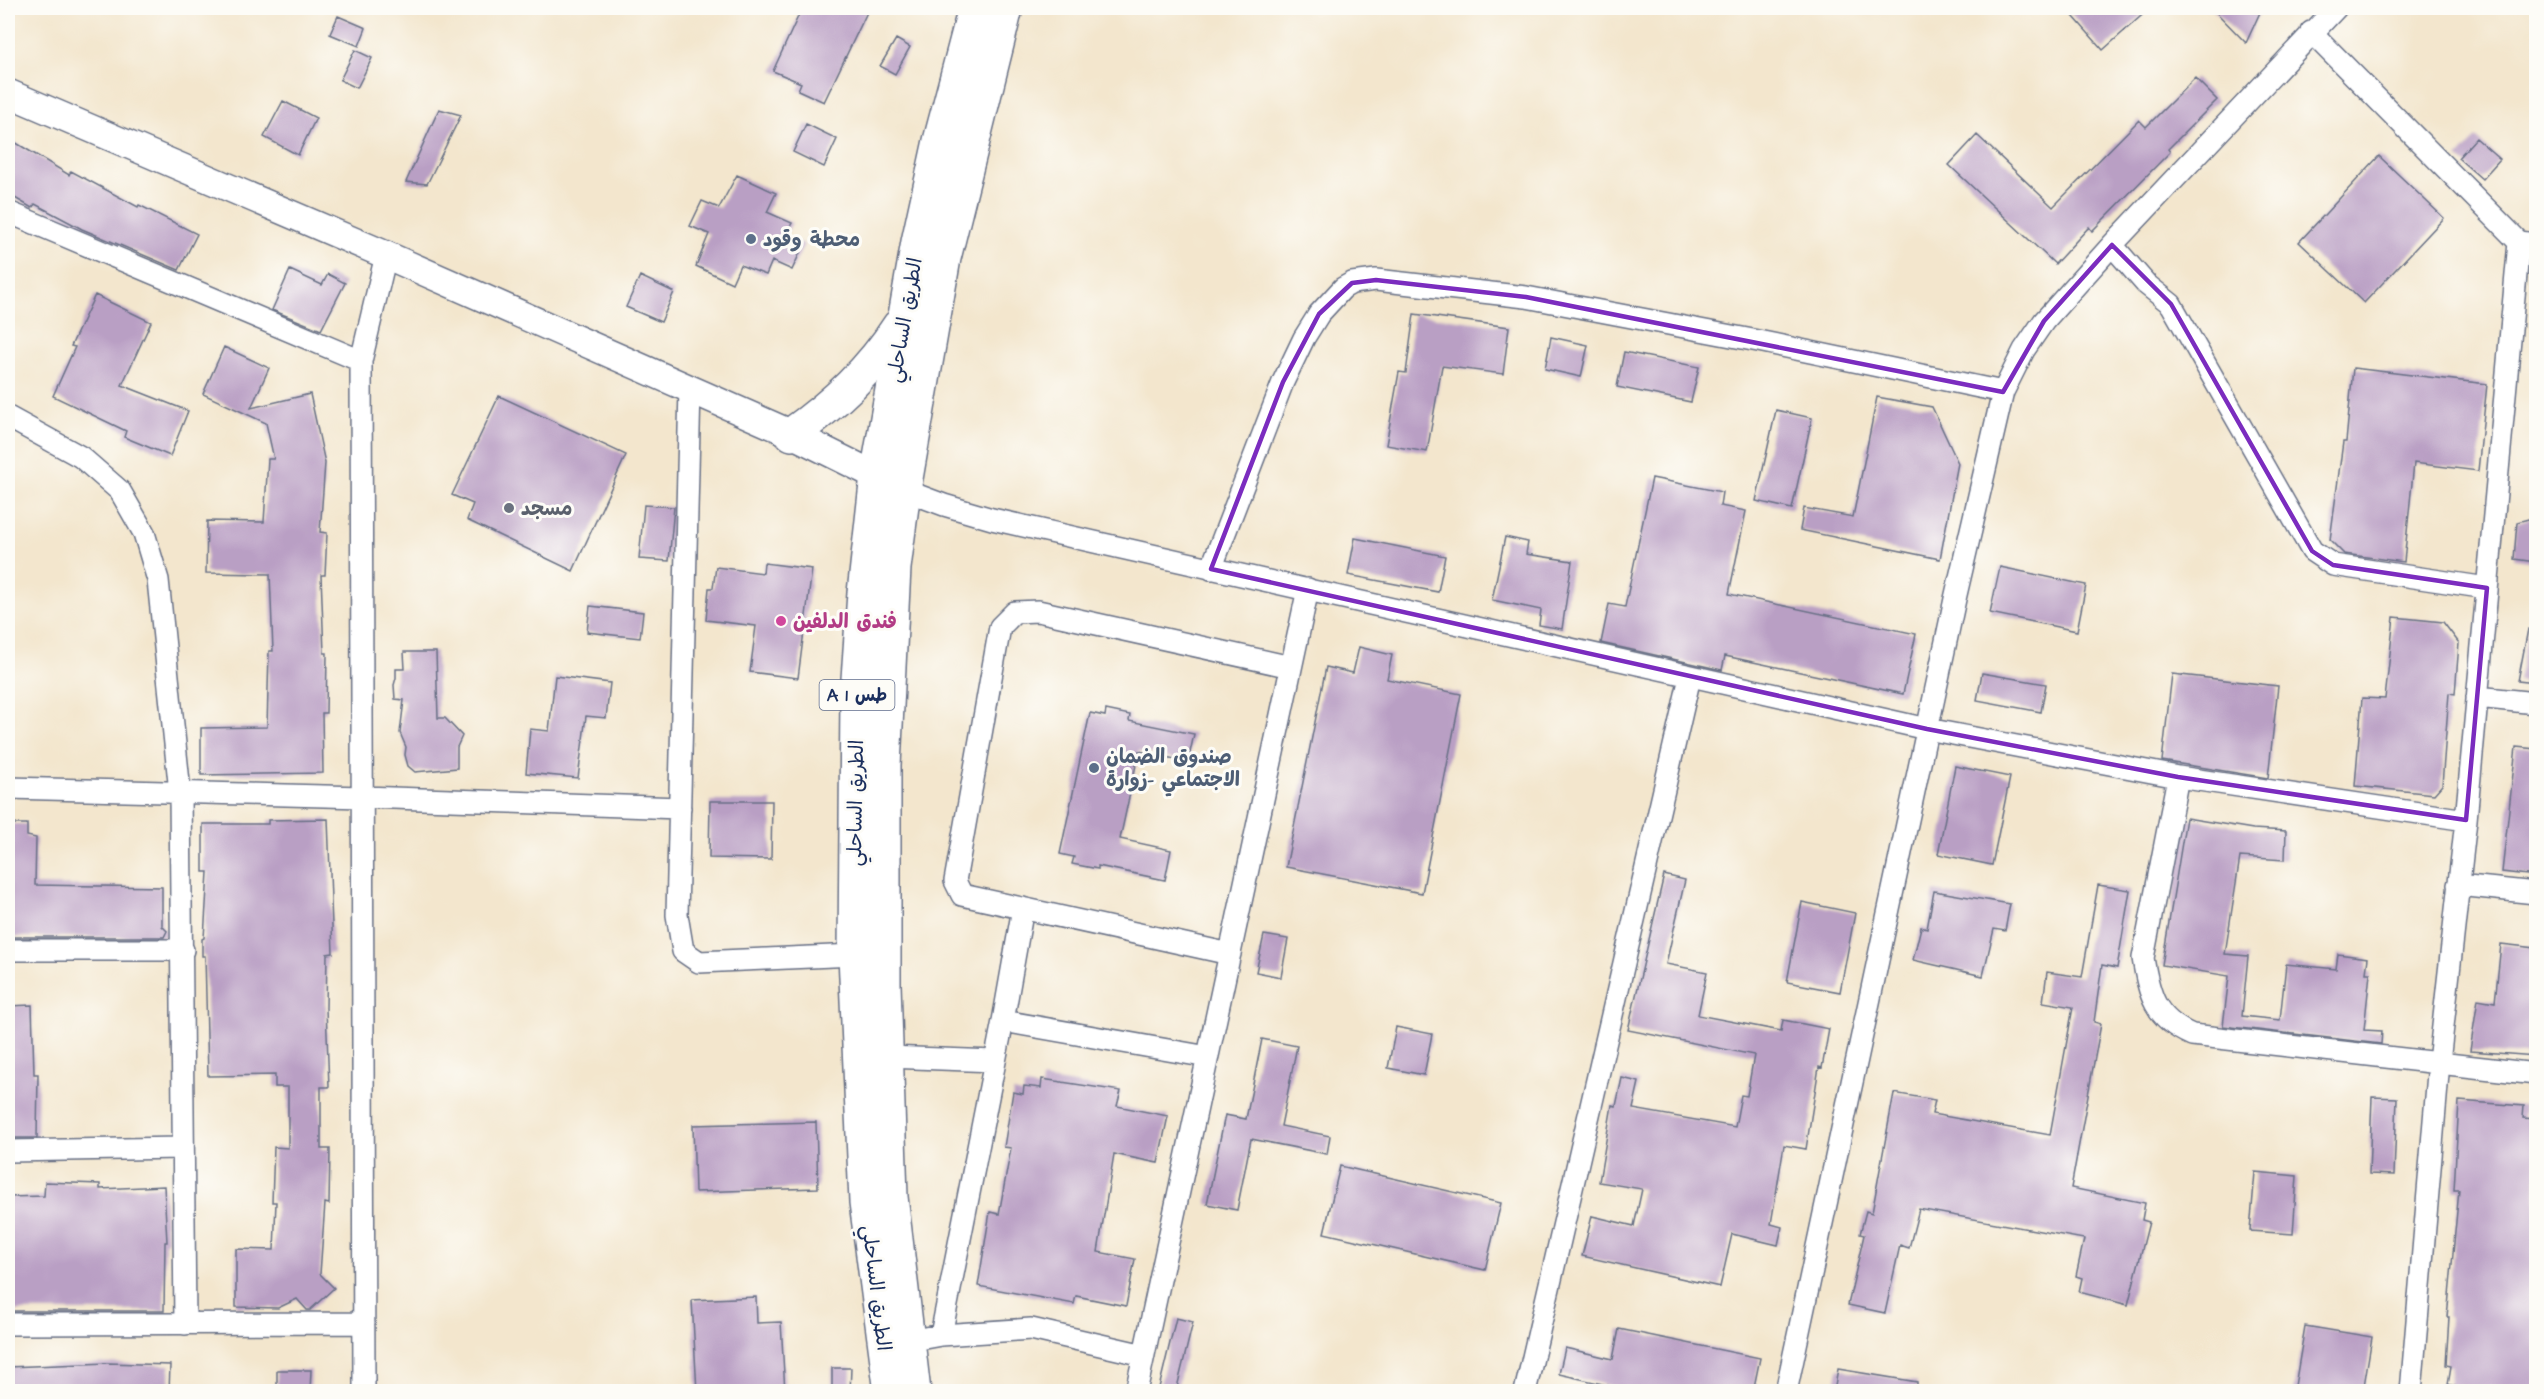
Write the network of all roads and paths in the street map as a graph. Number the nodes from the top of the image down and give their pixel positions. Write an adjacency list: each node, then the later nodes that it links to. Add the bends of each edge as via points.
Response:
1 (975, 8): 10 (highway, الطريق الساحلي / A 1 طس, via 940,141)
2 (1006, 8): 16 (highway, الطريق الساحلي / A 1 طس)
3 (2336, 8): 4 (street)
4 (2311, 32): 7 (street); 8 (street)
5 (8, 93): 9 (street)
6 (8, 212): 11 (street)
7 (2528, 243): 18 (street)
8 (2112, 245): 13 (street, via 2044,321); 18 (street, via 2146,284 2171,304 2312,551 2333,565)
9 (386, 255): 11 (street); 12 (street)
10 (905, 317): 15 (highway, via 856,383); 16 (highway, الطريق الساحلي / A 1 طس)
11 (361, 360): 28 (street)
12 (690, 389): 15 (street); 29 (street)
13 (2003, 392): 17 (street, via 1526,297 1376,280 1352,283 1332,298 1319,315 1283,382); 24 (street)
14 (8, 417): 27 (street, via 81,457 103,474 120,491 144,533 158,580)
15 (792, 434): 16 (street)
16 (891, 483): 17 (street, via 992,519); 37 (highway, الطريق الساحلي / A 1 طس, via 864,593 857,693); 39 (highway, الطريق الساحلي / A 1 طس, via 894,568 884,765 883,889)
17 (1211, 568): 19 (street)
18 (2487, 588): 22 (street)
19 (1308, 589): 20 (street); 21 (street)
20 (1291, 667): 33 (street, via 1038,611 1015,612 1000,627 955,881 962,895); 36 (street)
21 (1690, 677): 24 (street); 56 (street)
22 (2477, 697): 23 (street); 30 (street)
23 (2536, 703)
24 (1927, 729): 25 (street); 57 (street)
25 (2178, 777): 30 (street); 42 (street, via 2143,958 2148,987 2158,1011 2175,1028 2192,1035)
26 (8, 788): 27 (street)
27 (180, 792): 28 (street); 35 (street)
28 (363, 797): 29 (street); 46 (street)
29 (680, 808): 37 (street, via 677,915 683,951 699,962)
30 (2466, 820): 31 (street)
31 (2458, 885): 32 (street); 42 (street)
32 (2536, 893)
33 (1023, 908): 36 (street); 38 (street)
34 (8, 950): 35 (street)
35 (183, 950): 44 (street)
36 (1230, 954): 40 (street)
37 (855, 955): 53 (highway, الطريق الساحلي / A 1 طس, via 866,1202)
38 (1003, 1021): 40 (street); 41 (street)
39 (887, 1057): 41 (street); 50 (highway, الطريق الساحلي / A 1 طس, via 891,1197)
40 (1208, 1057): 51 (street)
41 (995, 1061): 49 (street)
42 (2439, 1062): 43 (street); 58 (street)
43 (2536, 1074)
44 (181, 1148): 45 (street); 48 (street)
45 (8, 1151)
46 (364, 1323): 48 (street); 52 (street)
47 (8, 1324): 48 (street)
48 (184, 1324)
49 (941, 1335): 50 (street); 51 (street, via 1031,1329)
50 (908, 1341): 54 (highway, الطريق الساحلي / A 1 طس)
51 (1144, 1355): 55 (street)
52 (364, 1392)
53 (891, 1392)
54 (914, 1392)
55 (1136, 1392)
56 (1525, 1392)
57 (1786, 1392)
58 (2411, 1392)

